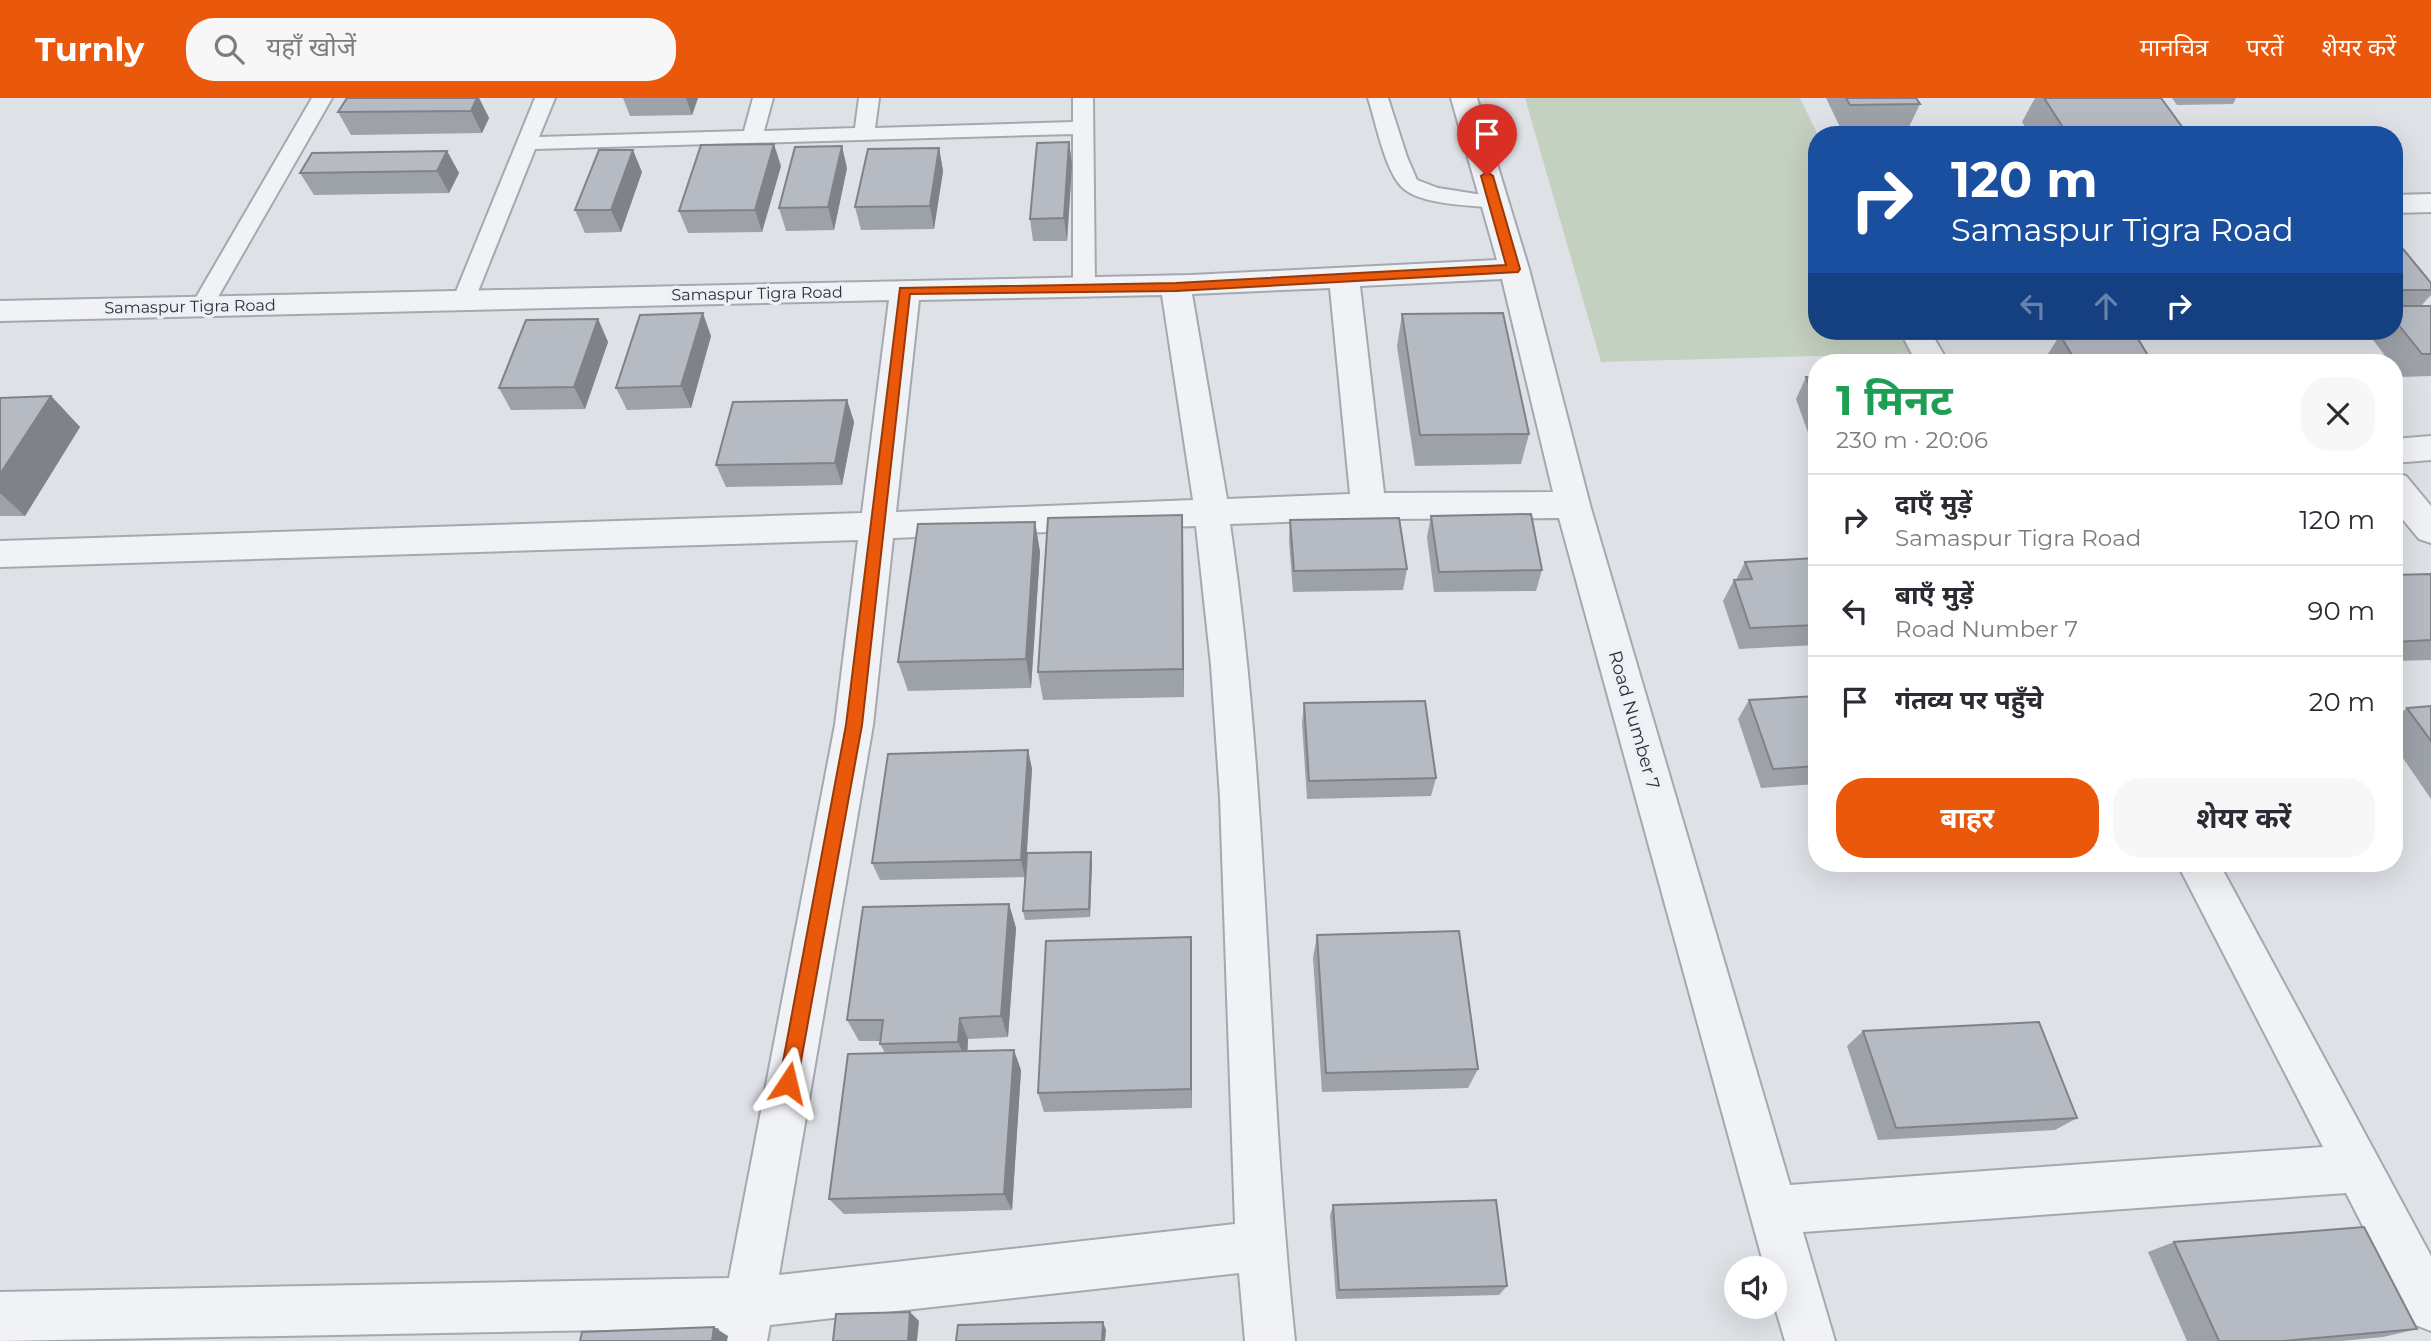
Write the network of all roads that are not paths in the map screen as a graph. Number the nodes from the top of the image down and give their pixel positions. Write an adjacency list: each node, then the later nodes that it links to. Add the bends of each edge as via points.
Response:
1 (322, 98): 21 (lane)
2 (545, 98): 11 (lane)
3 (763, 98): 10 (lane)
4 (869, 98): 9 (lane)
5 (1083, 98): 8 (lane)
6 (1378, 98): 12 (lane, via 1409,184 1424,191)
7 (1464, 98): 12 (street, Road Number 7)
8 (1083, 128): 9 (lane); 17 (lane)
9 (864, 133): 10 (lane)
10 (752, 136): 11 (lane)
11 (525, 143): 20 (lane)
12 (1494, 202): 15 (street, Road Number 7)
13 (2431, 203): 14 (street)
14 (2403, 204)
15 (1514, 269): 16 (street, Samaspur Tigra Road); 26 (street, Road Number 7)
16 (1344, 276): 18 (street, Samaspur Tigra Road); 27 (street)
17 (1084, 286): 18 (street, Samaspur Tigra Road); 19 (street, Samaspur Tigra Road)
18 (1176, 287): 28 (street)
19 (905, 290): 20 (street, Samaspur Tigra Road); 29 (street)
20 (464, 299): 21 (street, Samaspur Tigra Road)
21 (202, 306): 22 (street, Samaspur Tigra Road)
22 (0, 311)
23 (2431, 447): 24 (street)
24 (2403, 450)
25 (2403, 496): 30 (street)
26 (1573, 505): 27 (street); 34 (street, Road Number 7)
27 (1368, 506): 28 (street)
28 (1213, 514): 29 (street); 35 (street, via 1235,720)
29 (877, 526): 31 (street); 38 (street, via 854,725)
30 (2431, 530)
31 (0, 554)
32 (2203, 872): 33 (street)
33 (2360, 1168): 34 (street); 36 (street)
34 (1774, 1210): 40 (street, Road Number 7)
35 (1259, 1246): 38 (street); 39 (street)
36 (2431, 1306)
37 (0, 1317): 38 (street)
38 (745, 1322)
39 (1270, 1341)
40 (1810, 1341)

